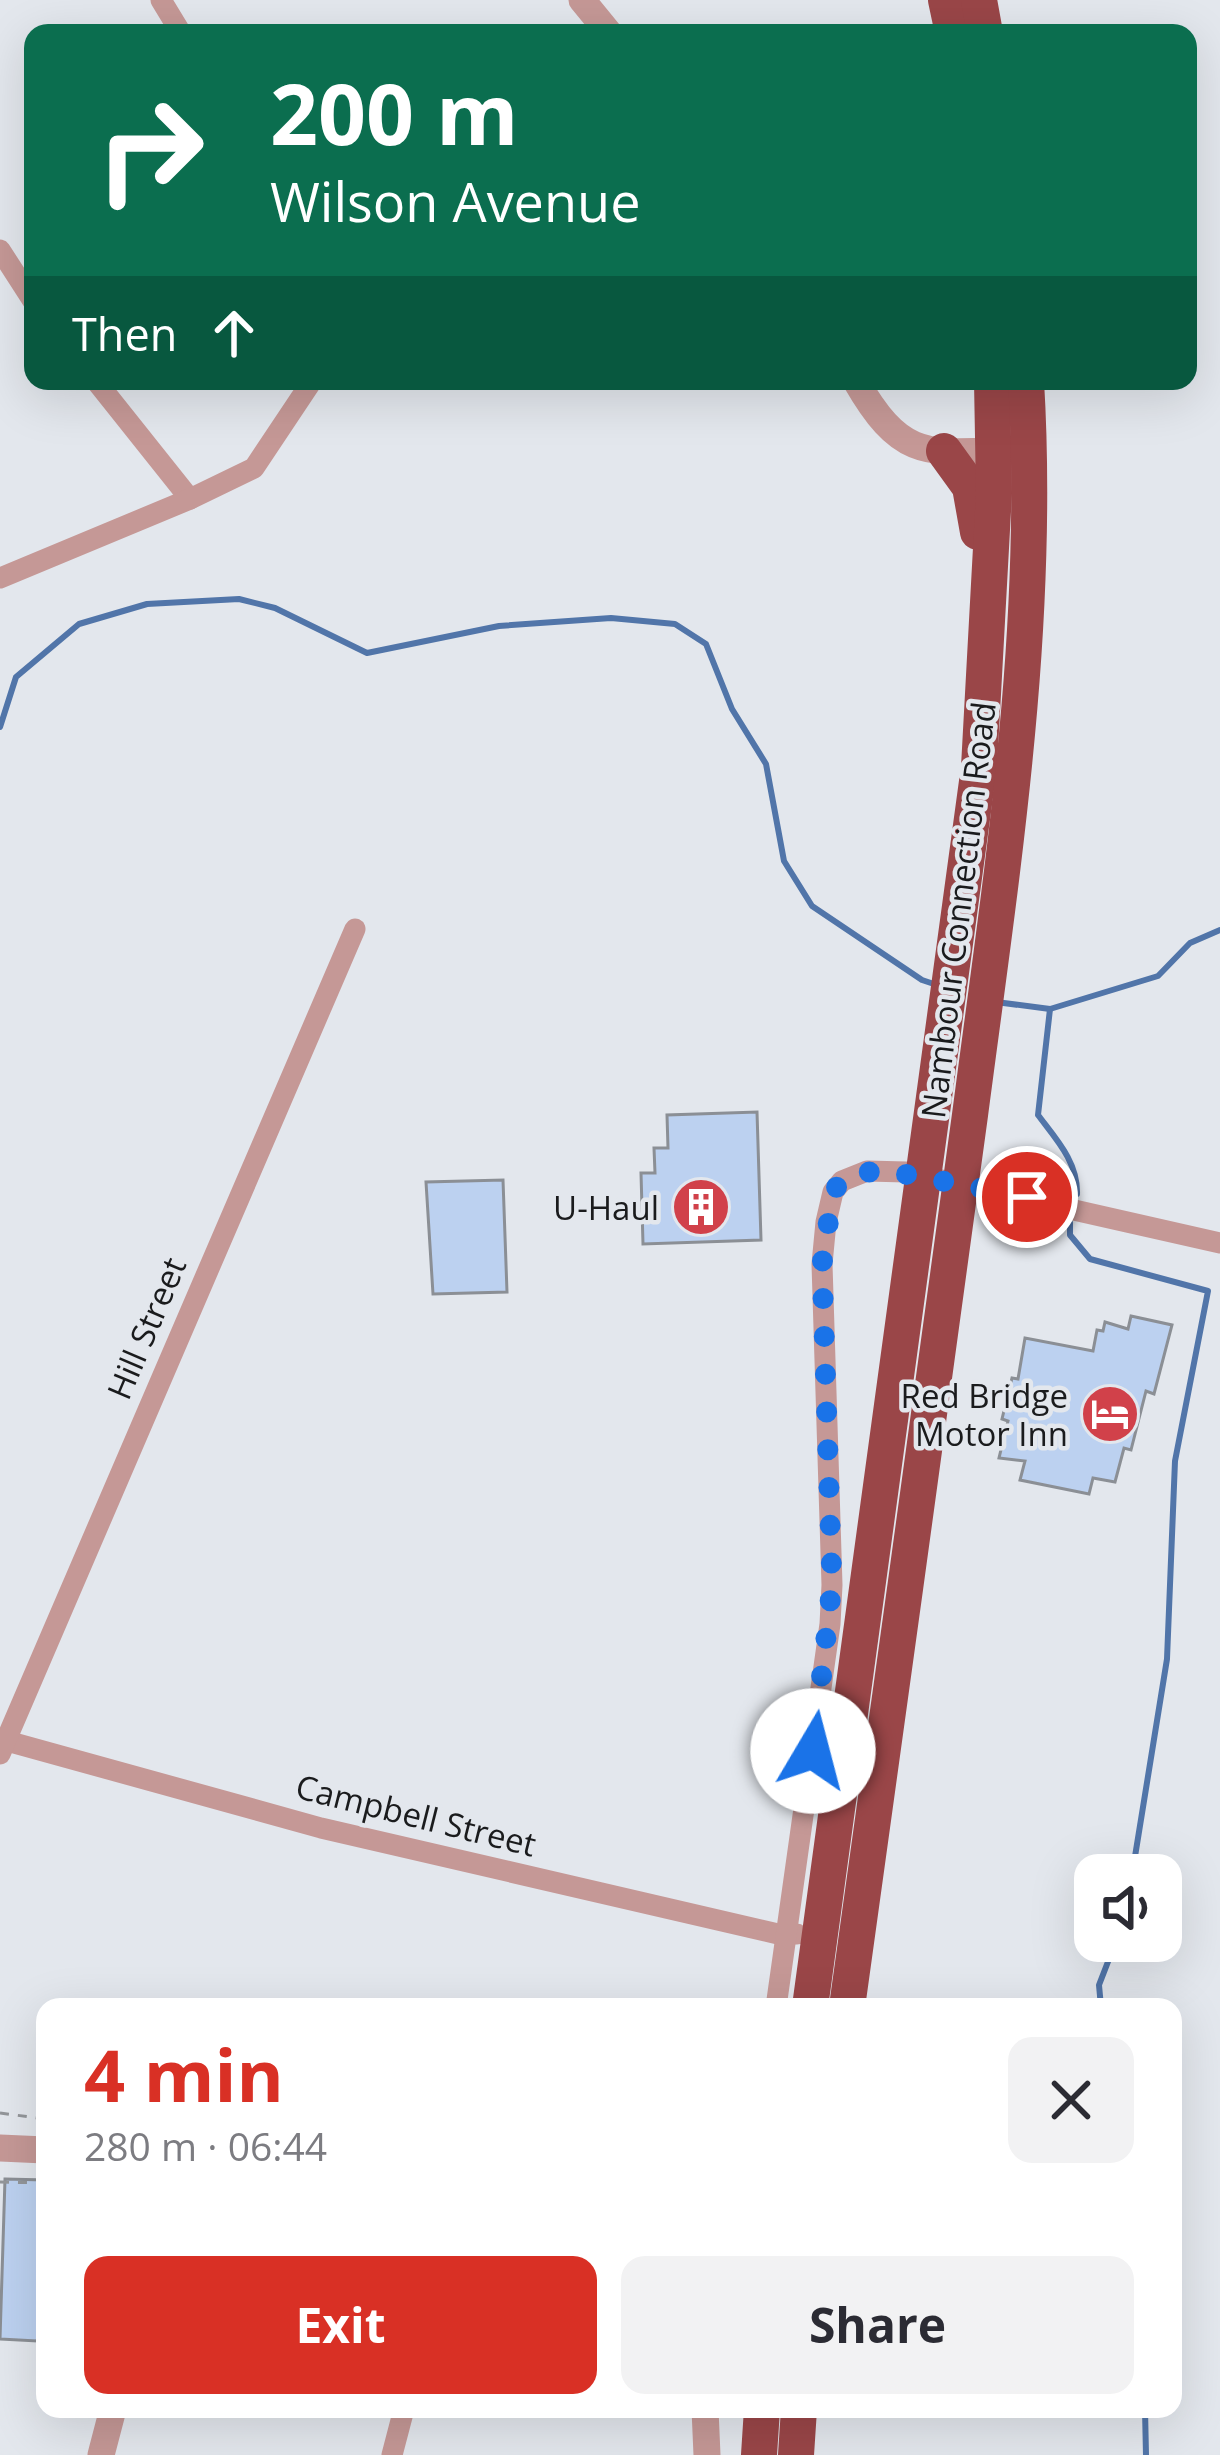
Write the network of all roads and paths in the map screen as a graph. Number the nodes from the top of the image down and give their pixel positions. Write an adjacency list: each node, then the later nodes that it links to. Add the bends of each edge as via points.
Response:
1 (582, 0): 2 (street)
2 (602, 24)
3 (0, 250): 4 (street)
4 (7, 282)
5 (104, 390): 12 (street)
6 (305, 390): 12 (street, via 254,468)
7 (861, 390): 11 (street, via 895,435)
8 (999, 390): 11 (highway, via 949,431)
9 (1004, 390): 10 (highway, Nambour Connection Road)
10 (1011, 450): 11 (street); 14 (highway, Nambour Connection Road); 16 (highway, Nambour Connection Road, via 1023,676)
11 (938, 451): 14 (highway, via 970,487)
12 (190, 499): 13 (street)
13 (0, 578)
14 (988, 637): 16 (highway, Nambour Connection Road)
15 (355, 929): 21 (street, Hill Street)
16 (973, 953): 17 (highway, Nambour Connection Road)
17 (962, 1032): 18 (highway, Nambour Connection Road); 19 (highway, Nambour Connection Road)
18 (924, 1174): 19 (street); 22 (highway, Nambour Connection Road); 22 (street, via 883,1170 842,1180 826,1222 832,1585)
19 (960, 1184): 20 (street); 25 (highway, Nambour Connection Road)
20 (1220, 1243)
21 (2, 1745): 22 (street, Campbell Street, via 321,1828)
22 (803, 1935): 23 (street); 24 (highway, Nambour Connection Road)
23 (779, 1998)
24 (810, 1998)
25 (849, 1998)
26 (0, 2114): 27 (path)
27 (36, 2118)
28 (0, 2148): 29 (street)
29 (36, 2150)
30 (0, 2182): 31 (path)
31 (36, 2183)
32 (111, 2418): 37 (street)
33 (402, 2418): 38 (street)
34 (705, 2418): 39 (street)
35 (761, 2418): 40 (highway)
36 (798, 2418): 41 (highway)
37 (101, 2455)
38 (392, 2455)
39 (706, 2455)
40 (759, 2455)
41 (796, 2455)

